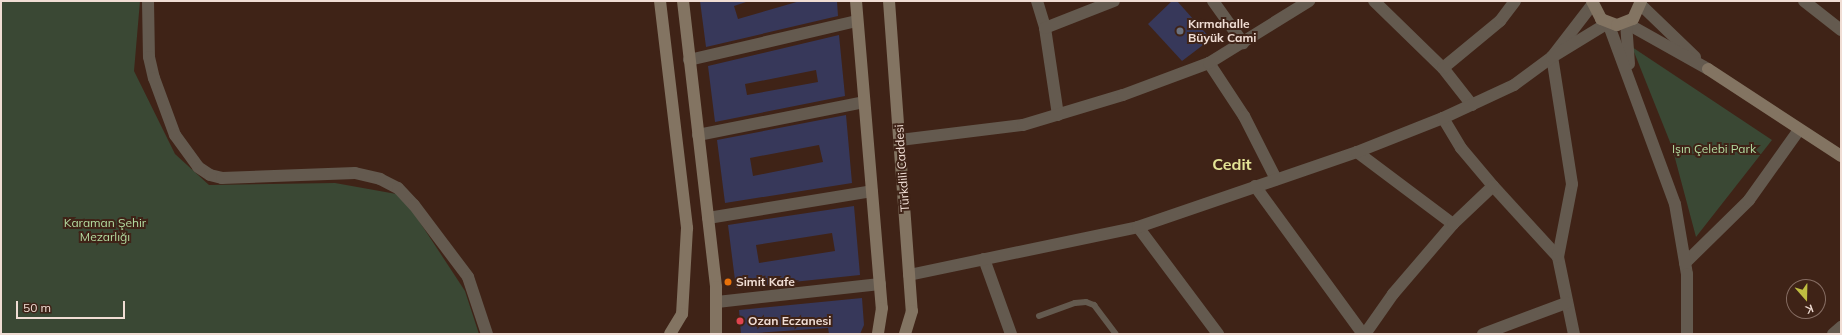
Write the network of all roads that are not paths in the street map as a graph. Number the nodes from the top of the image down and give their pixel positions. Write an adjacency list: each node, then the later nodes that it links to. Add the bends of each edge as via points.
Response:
1 (148, 1): 52 (street, via 148,56 154,78 175,135 198,167 210,175 222,178 355,173 380,179 398,188 414,205 468,277)
2 (660, 1): 53 (main road, via 687,228 682,314)
3 (683, 1): 22 (main road)
4 (856, 1): 15 (main road)
5 (889, 1): 33 (main road, Türkdili Caddesi)
6 (1037, 1): 18 (street)
7 (1114, 1): 18 (street)
8 (1213, 1): 20 (street)
9 (1309, 1): 20 (street)
10 (1374, 1): 24 (street)
11 (1515, 1): 24 (street, via 1500,21)
12 (1804, 1): 19 (street)
13 (1592, 3): 17 (main road, via 1595,13); 21 (street)
14 (1641, 3): 16 (main road, via 1633,19); 25 (street)
15 (857, 21): 22 (street); 27 (main road)
16 (1626, 23): 17 (main road); 25 (street); 26 (street)
17 (1608, 24): 21 (street); 26 (street)
18 (1045, 28): 29 (street)
19 (1841, 30)
20 (1243, 43): 23 (street)
21 (1552, 57): 28 (street, via 1514,85); 43 (street, via 1572,184)
22 (689, 60): 32 (main road)
23 (1209, 64): 29 (street); 36 (street, via 1244,116)
24 (1443, 68): 28 (street)
25 (1708, 69): 31 (main road)
26 (1630, 77): 45 (street, via 1675,204)
27 (864, 102): 32 (street); 39 (main road)
28 (1472, 105): 30 (street)
29 (1058, 115): 33 (street, via 1023,125)
30 (1443, 118): 34 (street); 38 (street, via 1461,148)
31 (1800, 130): 35 (main road); 45 (street, via 1749,200)
32 (698, 135): 40 (main road)
33 (900, 140): 46 (main road, Türkdili Caddesi)
34 (1357, 152): 36 (street); 41 (street)
35 (1841, 156)
36 (1276, 179): 37 (street)
37 (1255, 186): 42 (street); 60 (street)
38 (1493, 186): 41 (street); 43 (street)
39 (872, 191): 40 (street); 47 (main road)
40 (708, 218): 48 (main road)
41 (1453, 224): 60 (street, via 1393,294)
42 (1138, 227): 44 (street); 59 (street)
43 (1558, 257): 49 (street)
44 (984, 259): 46 (street); 57 (street)
45 (1685, 262): 63 (street)
46 (909, 275): 56 (main road, Türkdili Caddesi, via 912,311)
47 (880, 284): 48 (street); 55 (main road, via 882,308)
48 (717, 302): 54 (main road)
49 (1566, 303): 61 (street); 62 (street)
50 (1040, 316): 58 (lane, via 1075,303 1086,302 1094,305)
51 (1841, 327): 64 (street)
52 (487, 334)
53 (670, 334)
54 (716, 334)
55 (878, 334)
56 (905, 334)
57 (1011, 334)
58 (1116, 334)
59 (1218, 334)
60 (1364, 334)
61 (1483, 334)
62 (1574, 334)
63 (1687, 334)
64 (1833, 334)

